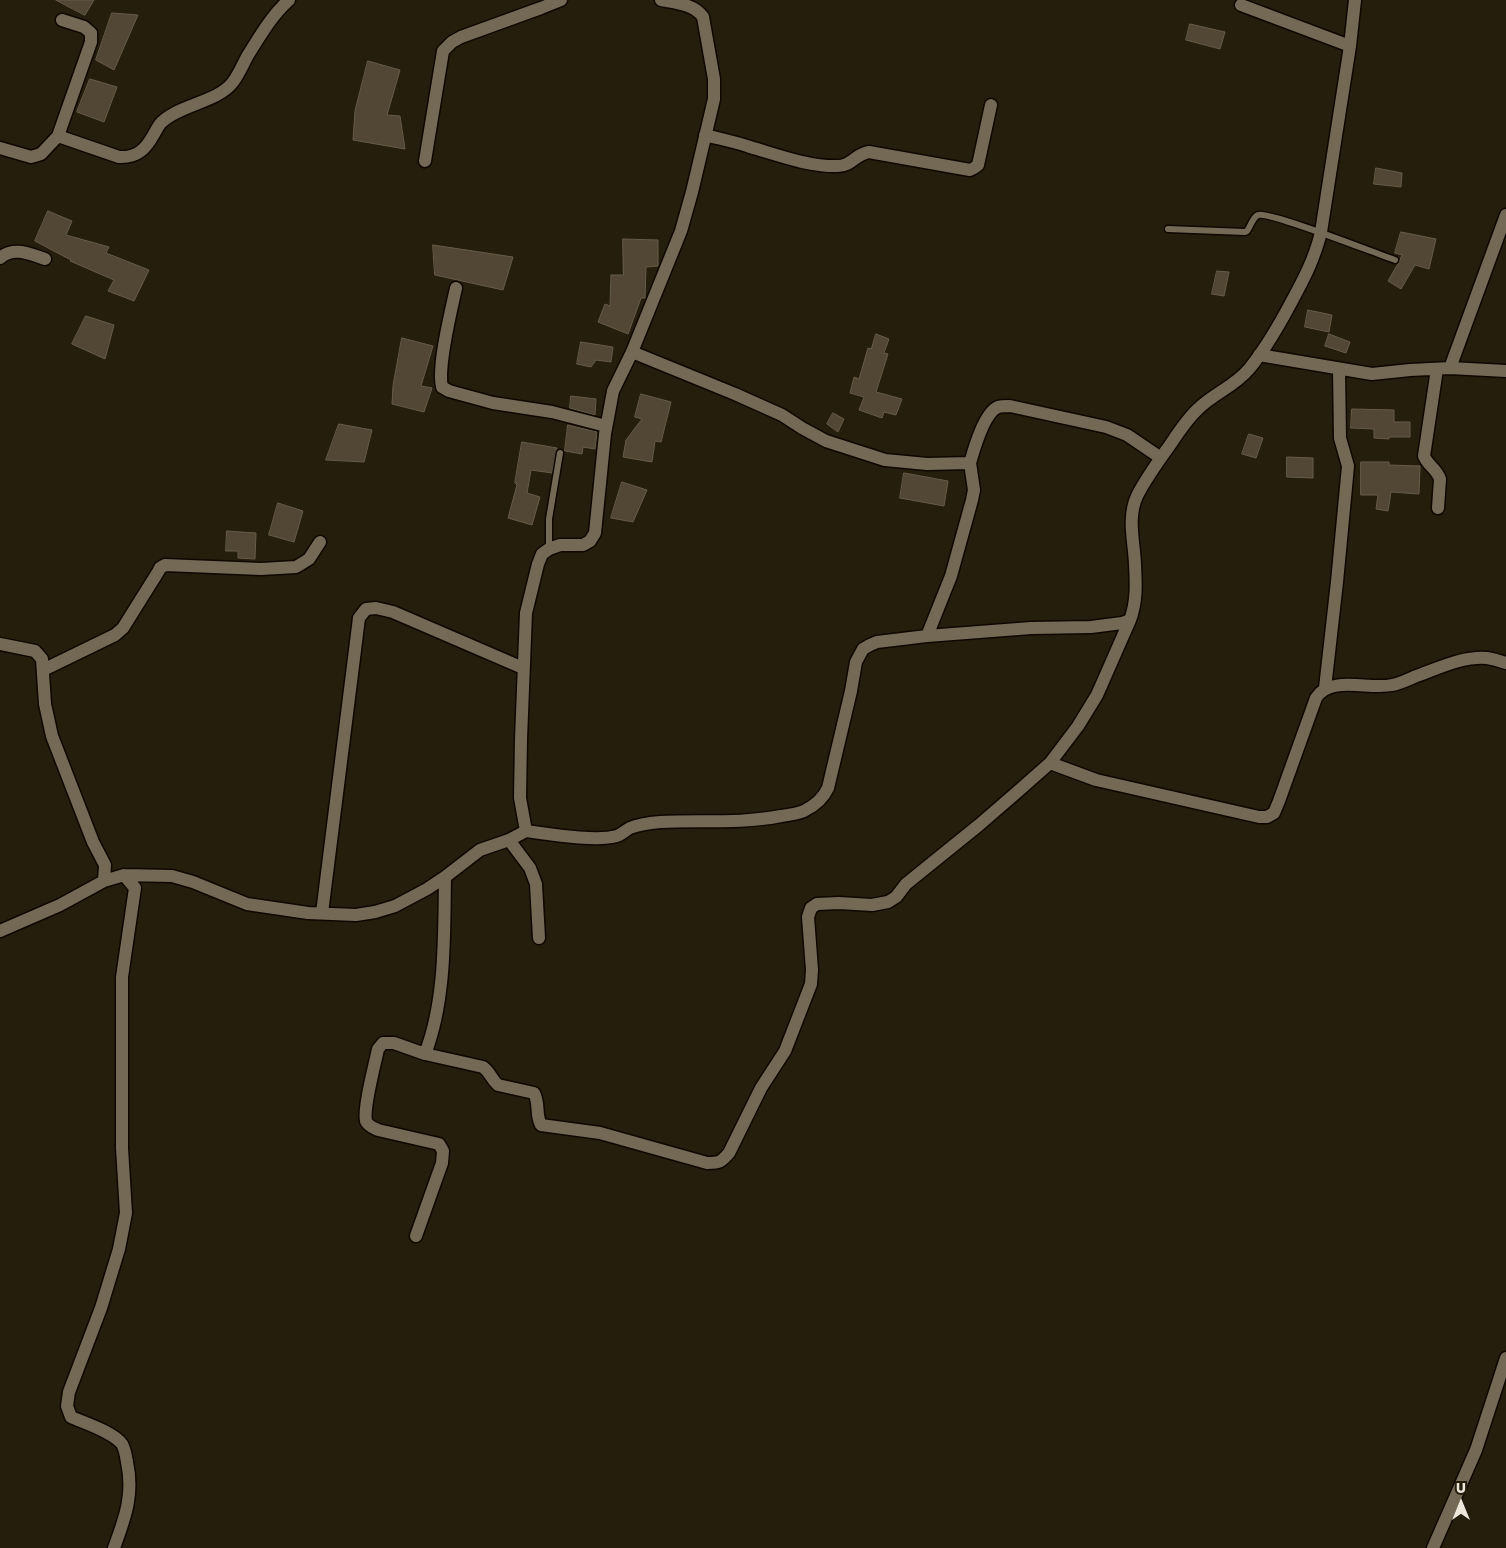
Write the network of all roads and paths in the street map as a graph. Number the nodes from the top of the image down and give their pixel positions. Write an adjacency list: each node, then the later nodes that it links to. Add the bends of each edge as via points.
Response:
1 (289, 0): 10 (street, via 277,10 232,84 161,122 148,146 137,154 119,157)
2 (561, 0): 12 (street, via 461,36 443,51)
3 (661, 0): 9 (street, via 690,6 703,17 714,80 714,99)
4 (1355, 0): 7 (street)
5 (1241, 6): 7 (street)
6 (62, 20): 10 (street, via 84,27 91,33 91,42)
7 (1350, 46): 15 (street)
8 (991, 104): 9 (street, via 978,165 970,170 869,152 857,156 849,164 828,165 793,160)
9 (705, 135): 20 (street, via 681,231)
10 (58, 136): 11 (street, via 41,154 31,157)
11 (0, 148)
12 (425, 161)
13 (1506, 215): 23 (street)
14 (1168, 229): 15 (lane, via 1245,232 1254,218 1261,214)
15 (1321, 232): 18 (lane); 21 (street, via 1308,273)
16 (0, 258): 17 (street, via 15,251)
17 (45, 259)
18 (1396, 260)
19 (456, 288): 25 (street, via 440,379 442,387 492,403 552,412)
20 (632, 352): 25 (street, via 613,391); 28 (street, via 735,394 826,441 885,460 926,464)
21 (1259, 355): 22 (street); 27 (street, via 1243,375 1197,410)
22 (1339, 369): 23 (street, via 1372,374); 38 (street, via 1340,438 1348,466)
23 (1444, 369): 24 (street); 29 (street, via 1424,456 1439,474)
24 (1506, 371)
25 (606, 426): 31 (street, via 595,533 583,545 560,545)
26 (560, 453): 31 (lane, via 549,520)
27 (1161, 458): 28 (street, via 1127,435 1106,427 999,406 990,412); 32 (street, via 1149,474 1132,514 1135,607)
28 (970, 463): 33 (street, via 974,490 972,500 951,576)
29 (1438, 508)
30 (320, 542): 37 (street, via 308,559 296,567 261,569 165,565 115,636)
31 (549, 549): 36 (street, via 542,554 538,564 526,613)
32 (1130, 620): 33 (street, via 1092,627); 39 (street, via 1097,695)
33 (926, 636): 40 (street, via 877,642 863,649 856,662 828,788 820,800 802,812 740,821 641,824 617,836 605,837)
34 (0, 644): 37 (street, via 35,651 42,659)
35 (1506, 662): 38 (street, via 1468,659 1392,685)
36 (523, 668): 40 (street, via 520,798); 45 (street, via 393,612 366,609 359,618)
37 (43, 670): 44 (street, via 45,704 52,736 105,865)
38 (1325, 688): 39 (street, via 1316,698 1274,813 1266,817 1096,780)
39 (1050, 763): 48 (street, via 888,902 872,905 817,904 811,908 808,917 811,984 785,1051 722,1161 707,1163 600,1133 541,1125 534,1093 498,1085 483,1066)
40 (526, 831): 41 (street)
41 (509, 840): 43 (street, via 480,850); 47 (street, via 530,868 536,884)
42 (124, 875): 44 (street); 45 (street, via 172,876 247,904); 51 (street, via 135,888 122,977 122,1148 126,1213 102,1308 69,1392 67,1406 71,1417 111,1435 122,1444 126,1453 129,1502)
43 (445, 877): 45 (street, via 395,906 356,914); 48 (street, via 444,944 436,1014)
44 (104, 881): 46 (street, via 60,905)
45 (322, 913)
46 (0, 931)
47 (539, 938)
48 (425, 1054): 49 (street, via 394,1043 383,1043 378,1049 366,1120 369,1126 378,1130 439,1144 443,1151 442,1163)
49 (416, 1236)
50 (1506, 1358): 52 (street, via 1476,1450)
51 (114, 1548)
52 (1433, 1548)

